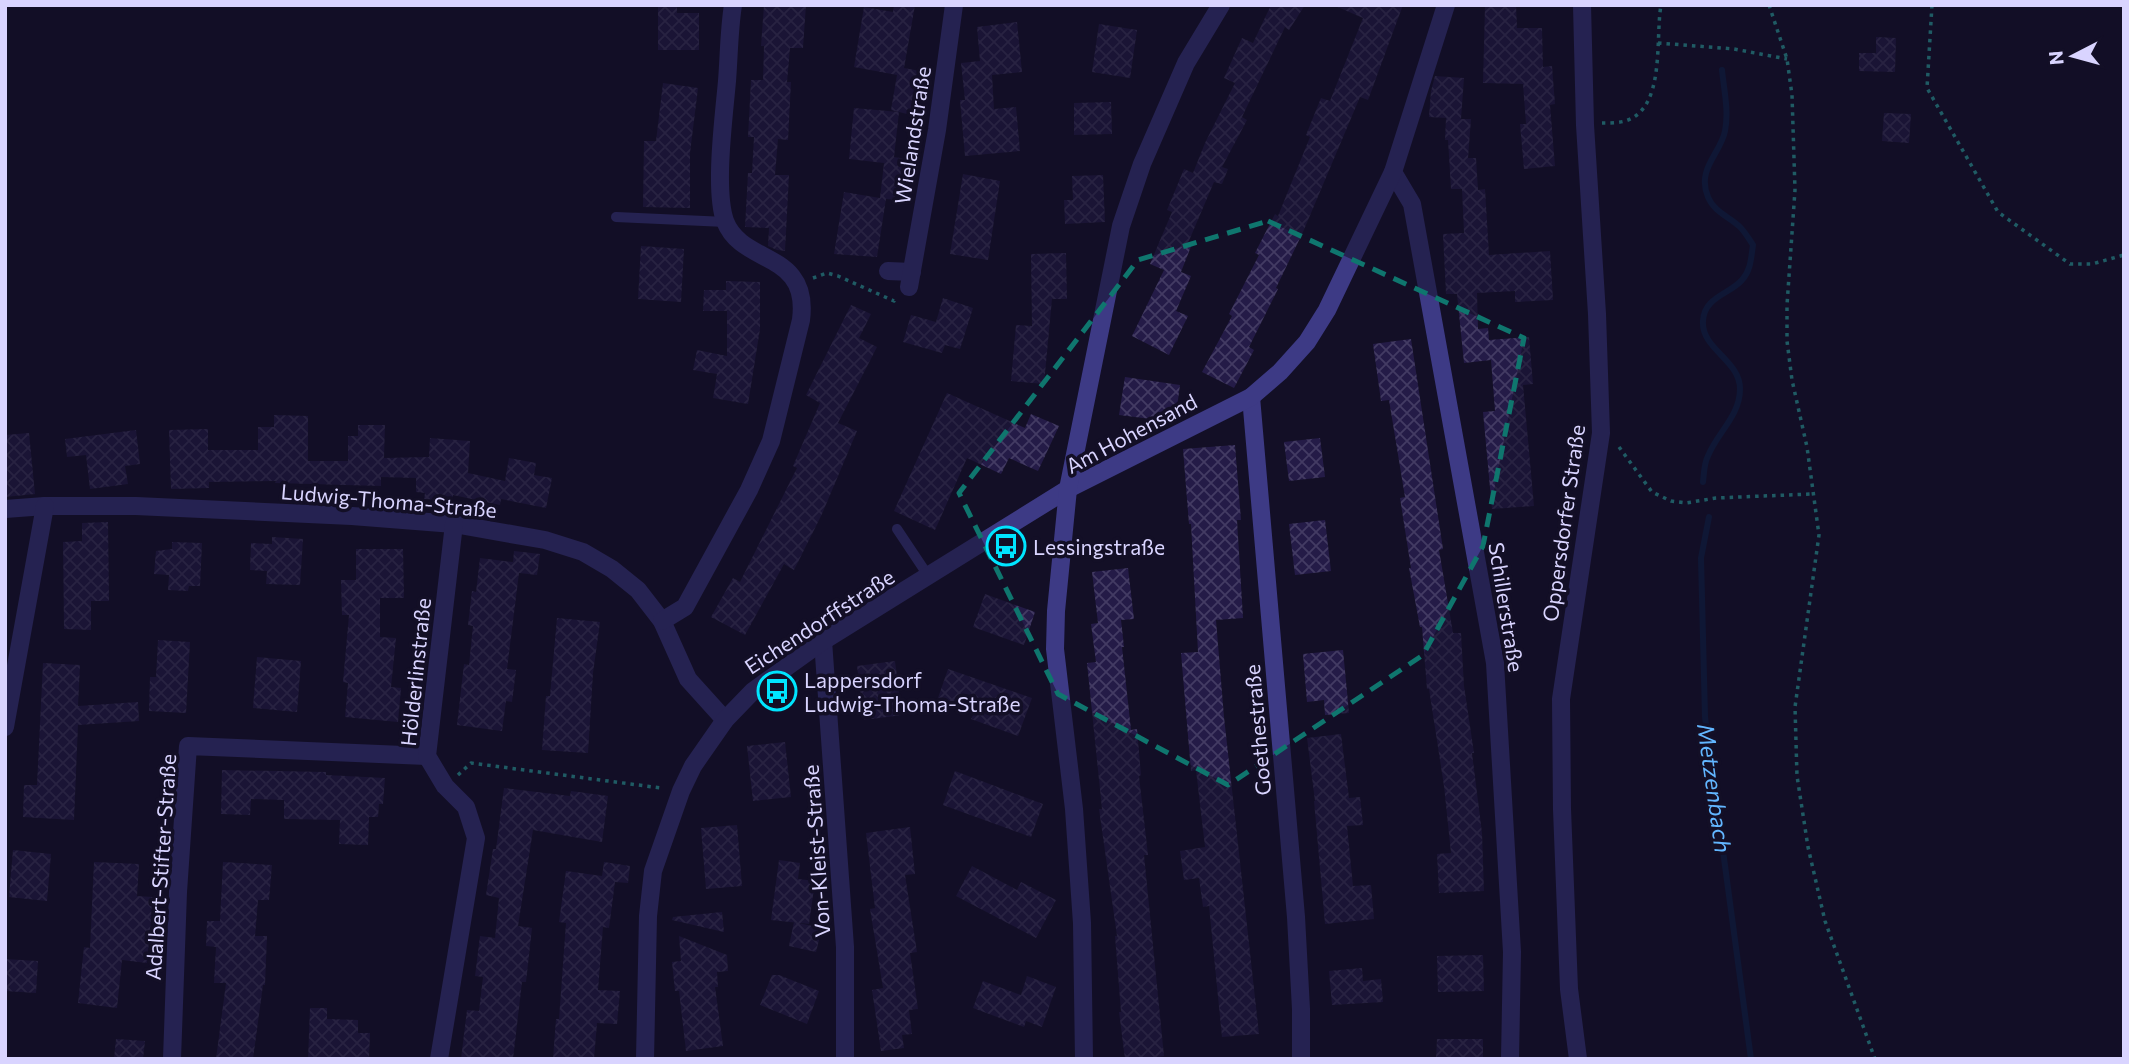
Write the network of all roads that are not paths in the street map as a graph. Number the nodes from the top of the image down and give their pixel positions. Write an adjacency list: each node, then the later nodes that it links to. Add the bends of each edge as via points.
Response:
1 (733, 5): 8 (street, via 722,150 721,200)
2 (954, 5): 9 (street, Wielandstraße, via 911,279)
3 (1446, 5): 6 (street, Am Hohensand)
4 (1582, 5): 22 (street, Oppersdorfer Straße, via 1601,433 1561,699 1569,989)
5 (1216, 6): 11 (street, via 1142,163 1121,226)
6 (1393, 172): 10 (street, Am Hohensand, via 1314,331 1280,372); 29 (street, Schillerstraße, via 1412,204 1495,663 1512,952)
7 (616, 217): 8 (lane)
8 (726, 222): 17 (street, via 738,239 785,269 798,283 804,302 771,441 750,490 685,607)
9 (888, 271)
10 (1251, 397): 11 (street, Am Hohensand); 28 (street, Goethestraße, via 1296,917)
11 (1068, 489): 16 (street, Eichendorffstraße); 27 (street, Am Hohensand, via 1055,649 1074,809)
12 (45, 506): 13 (street, Ludwig-Thoma-Straße); 14 (street, Ludwig-Thoma-Straße, via 136,506); 20 (street)
13 (5, 509)
14 (454, 524): 17 (street, Ludwig-Thoma-Straße, via 545,540 583,552 638,590); 21 (street, Hölderlinstraße)
15 (897, 529): 16 (lane)
16 (929, 577): 18 (street, Eichendorffstraße)
17 (662, 621): 19 (street, Ludwig-Thoma-Straße, via 688,678)
18 (823, 641): 19 (street, Eichendorffstraße, via 753,691); 26 (street, Von-Kleist-Straße, via 845,947)
19 (725, 720): 25 (street, Eichendorffstraße, via 681,791 653,871)
20 (5, 727)
21 (427, 756): 23 (street, Adalbert-Stifter-Straße, via 188,746); 24 (street, Hölderlinstraße, via 445,786 466,807 476,838)
22 (1577, 1052)
23 (172, 1059)
24 (439, 1059)
25 (645, 1059)
26 (845, 1059)
27 (1084, 1059)
28 (1301, 1059)
29 (1510, 1059)

